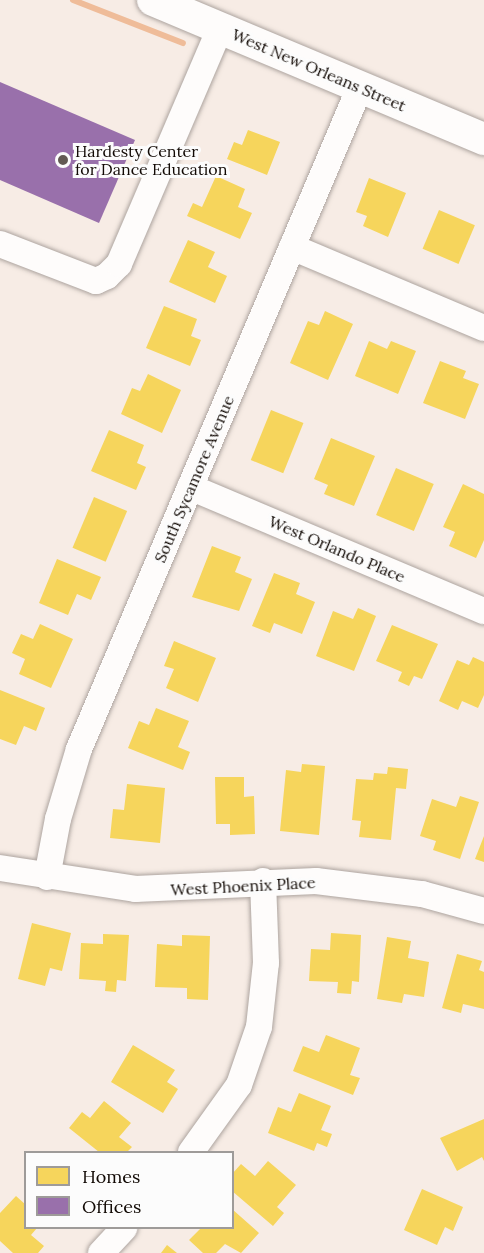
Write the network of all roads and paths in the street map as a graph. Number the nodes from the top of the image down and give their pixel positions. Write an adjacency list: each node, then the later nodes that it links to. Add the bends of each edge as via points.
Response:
1 (153, 0): 2 (main road, West New Orleans Street)
2 (220, 28): 3 (main road, West New Orleans Street); 5 (street, via 119,264 107,276 96,281)
3 (360, 87): 4 (main road, West New Orleans Street); 6 (street, South Sycamore Avenue)
4 (484, 140)
5 (0, 244)
6 (292, 247): 7 (street); 8 (street, South Sycamore Avenue)
7 (484, 328)
8 (190, 487): 9 (street, West Orlando Place); 11 (street, South Sycamore Avenue, via 80,749 57,819)
9 (484, 611)
10 (0, 868): 11 (street, West Phoenix Place)
11 (46, 877): 12 (street, West Phoenix Place, via 135,889)
12 (263, 881): 13 (street, West Phoenix Place, via 370,886); 14 (street, via 266,963 259,1027 239,1085)
13 (484, 911)
14 (192, 1151)
15 (122, 1229): 16 (street)
16 (101, 1253)

